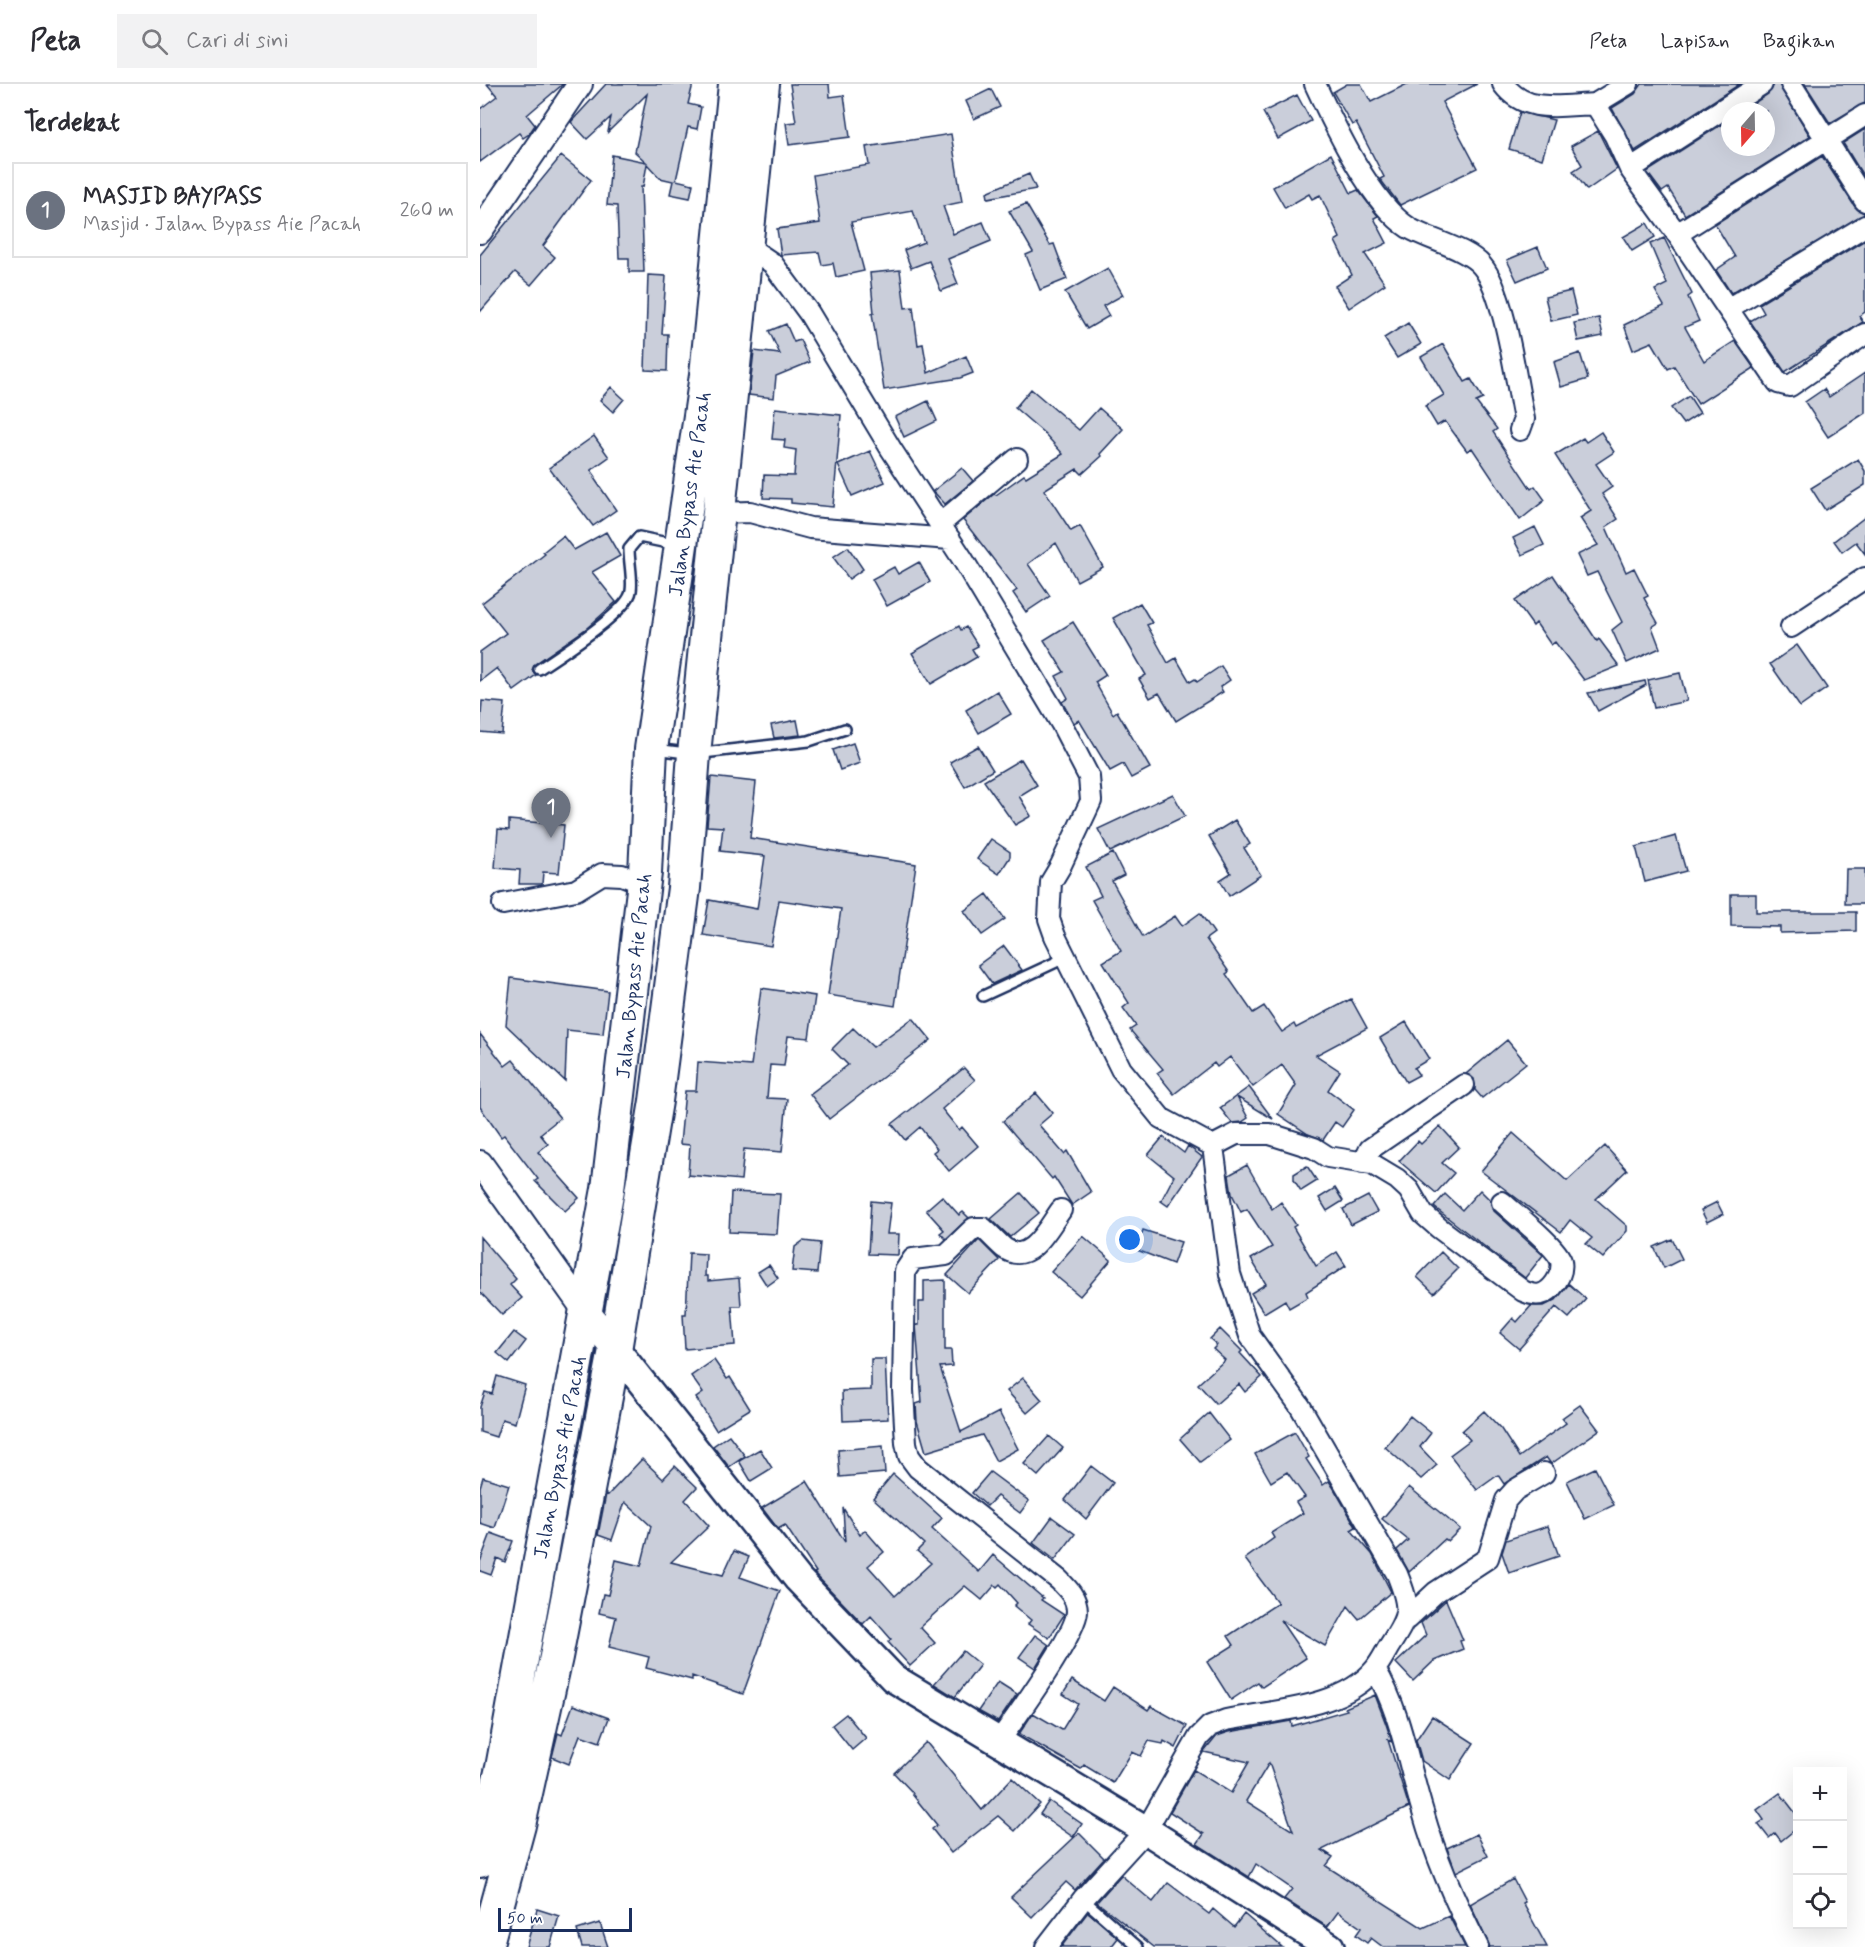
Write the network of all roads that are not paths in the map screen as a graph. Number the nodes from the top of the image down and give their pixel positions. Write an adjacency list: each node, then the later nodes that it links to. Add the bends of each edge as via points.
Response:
1 (580, 84): 15 (street)
2 (735, 84): 24 (highway, Jalan Bypass Aie Pacah, via 706,375)
3 (763, 84): 17 (highway)
4 (1315, 84): 20 (street, via 1374,194 1409,228 1482,264 1498,297 1511,353 1524,419)
5 (1503, 84): 9 (street, via 1509,93 1530,106)
6 (1628, 84): 9 (street)
7 (1762, 84): 12 (street)
8 (1791, 84): 11 (street)
9 (1595, 104): 12 (street)
10 (1865, 115): 11 (street)
11 (1826, 140): 13 (street); 16 (street)
12 (1630, 169): 16 (street)
13 (1865, 201)
14 (1865, 226): 18 (street)
15 (480, 231)
16 (1677, 234): 18 (street)
17 (744, 244): 22 (highway); 23 (street, via 772,263 791,287)
18 (1729, 309): 19 (street, via 1772,378 1784,386 1826,364)
19 (1865, 334)
20 (1520, 430)
21 (1017, 459): 23 (street)
22 (720, 513): 23 (street, via 750,513 810,528); 30 (highway)
23 (945, 531): 33 (street, via 1061,723 1089,777 1091,801 1051,882 1049,919)
24 (683, 544): 27 (lane, via 639,537 628,549 632,592 625,603 589,635); 29 (highway, Jalan Bypass Aie Pacah)
25 (1865, 578): 26 (street)
26 (1791, 627)
27 (539, 669)
28 (845, 729): 30 (lane, via 809,741)
29 (651, 749): 30 (lane); 31 (highway, Jalan Bypass Aie Pacah)
30 (694, 754): 42 (highway, via 683,899 656,1101)
31 (645, 873): 32 (street, via 640,882 622,875 602,874 576,890); 41 (highway, Jalan Bypass Aie Pacah, via 608,1190)
32 (503, 904)
33 (1067, 957): 34 (lane); 36 (street, via 1121,1070 1161,1118)
34 (983, 996)
35 (1464, 1085): 38 (street, via 1370,1149)
36 (1213, 1146): 38 (street, via 1236,1134 1270,1134 1314,1148 1328,1157); 44 (street, via 1230,1274 1250,1336 1300,1406 1397,1574 1405,1594)
37 (480, 1163): 41 (street)
38 (1363, 1163): 39 (street, via 1397,1179 1409,1190 1423,1214 1439,1228 1523,1291 1540,1295 1557,1280 1561,1271 1559,1256)
39 (1502, 1202)
40 (1061, 1210): 46 (street, via 1035,1247 1023,1251 1006,1249 983,1228 974,1228 946,1255 914,1259 904,1271 903,1390 909,1456 918,1468 1059,1580 1076,1603 1077,1614 1061,1645 1029,1701)
41 (586, 1312): 42 (main road); 48 (highway, Jalan Bypass Aie Pacah, via 502,1768)
42 (615, 1350): 46 (main road, via 798,1579 855,1642 893,1678); 50 (highway, via 556,1657 519,1825)
43 (1544, 1473): 44 (street, via 1506,1500 1488,1558 1436,1592)
44 (1407, 1619): 45 (street)
45 (1375, 1669): 47 (street, via 1355,1686 1328,1700 1210,1726 1199,1737); 54 (street, via 1394,1711 1423,1814)
46 (999, 1741): 47 (main road)
47 (1146, 1830): 49 (street); 53 (main road)
48 (480, 1861)
49 (1083, 1899): 51 (street); 52 (lane)
50 (486, 1947)
51 (1046, 1947)
52 (1138, 1947)
53 (1330, 1947)
54 (1478, 1947)

